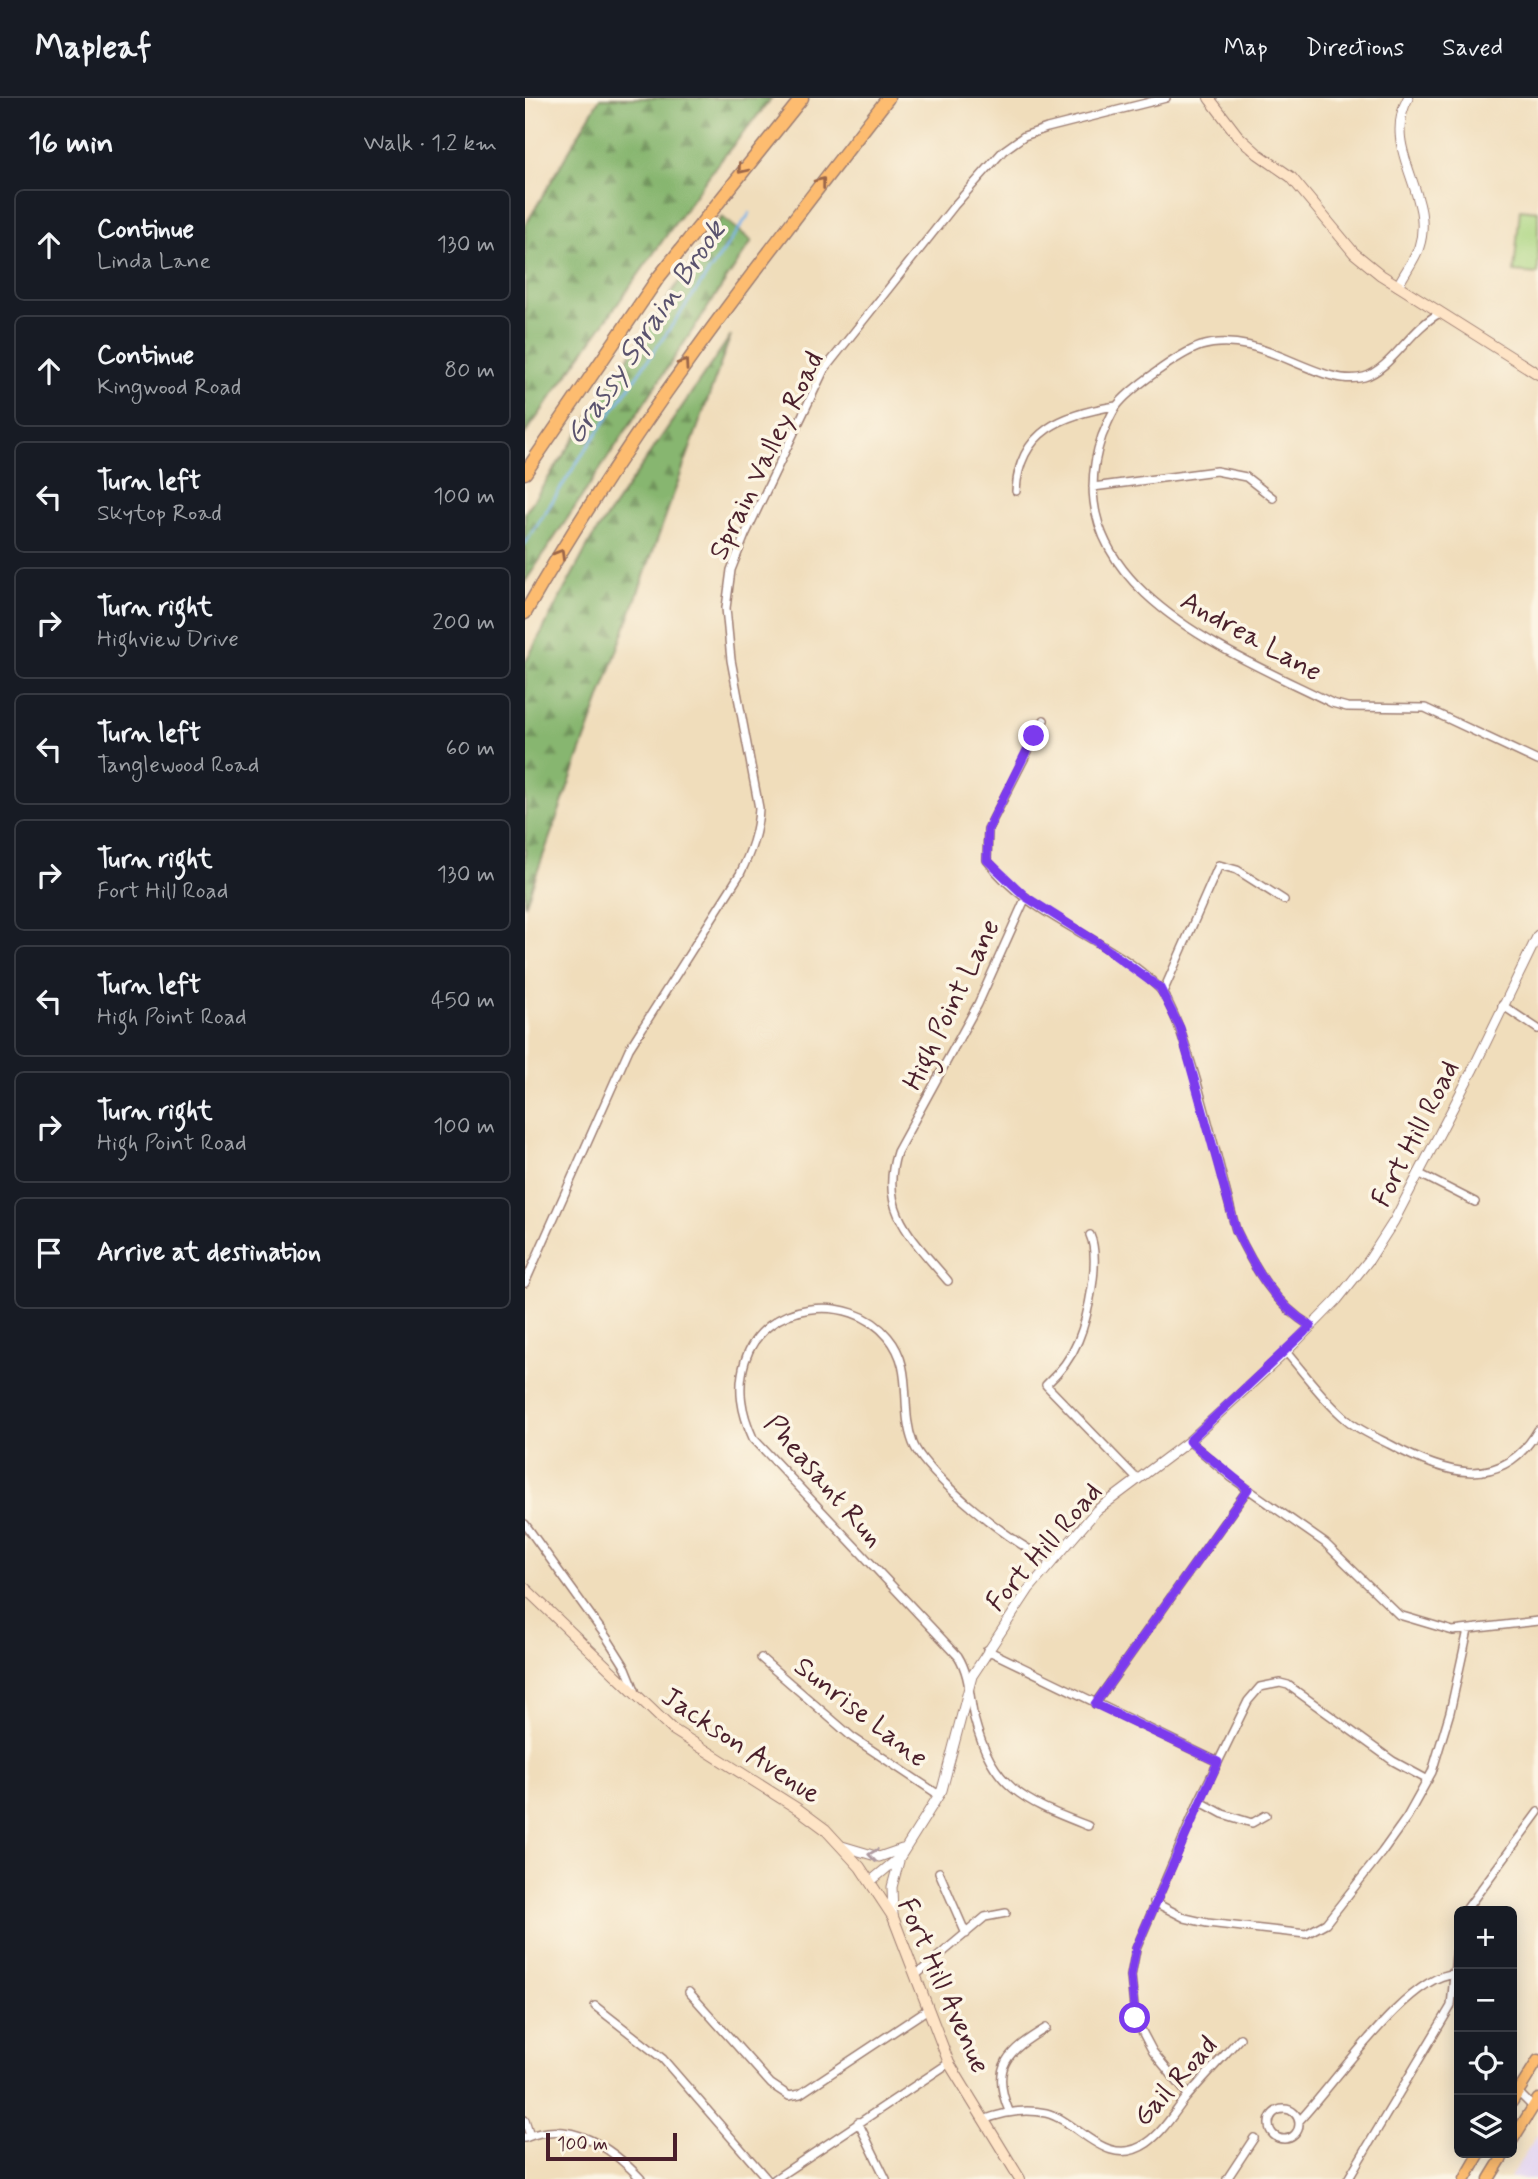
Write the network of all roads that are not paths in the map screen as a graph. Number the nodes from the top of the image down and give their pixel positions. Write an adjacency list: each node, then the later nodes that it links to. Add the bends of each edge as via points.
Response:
1 (801, 98): 10 (highway, one-way to 10, via 658,278)
2 (888, 98): 14 (highway, one-way to 2, via 683,366)
3 (1166, 98): 27 (street, Sprain Valley Road, via 1047,128 1024,136 1003,151 824,370 745,535 727,595 731,660 759,808 751,851 629,1049)
4 (1209, 98): 6 (main road, via 1238,136 1291,177 1354,253)
5 (1408, 98): 6 (street, via 1399,143 1422,222 1419,247)
6 (1398, 286): 7 (main road)
7 (1440, 313): 8 (main road); 9 (street, via 1410,335 1383,367 1364,377 1338,377 1258,347 1219,343 1168,363)
8 (1538, 374)
9 (1116, 406): 11 (street, Andrea Lane, via 1098,446); 12 (street, via 1084,411 1046,429 1020,461)
10 (525, 473)
11 (1094, 486): 13 (street, via 1216,471 1246,477); 16 (street, Andrea Lane, via 1097,516 1112,552 1150,601 1177,621 1332,703 1425,708)
12 (1016, 491)
13 (1273, 498)
14 (525, 613)
15 (1044, 720): 17 (street, via 995,814 986,842 987,860 993,869)
16 (1538, 761)
17 (1026, 897): 20 (street, via 1141,972); 26 (street, High Point Lane, via 978,1004 892,1169 890,1196 907,1231)
18 (1283, 901): 20 (street, via 1237,870 1219,864)
19 (1538, 935): 21 (street, Fort Hill Road)
20 (1163, 992): 28 (street, via 1180,1028 1236,1230 1269,1286)
21 (1502, 1005): 22 (street); 23 (street, Fort Hill Road)
22 (1538, 1029)
23 (1418, 1173): 24 (street); 28 (street, Fort Hill Road, via 1369,1260)
24 (1475, 1202)
25 (1090, 1235): 32 (street, via 1095,1268 1084,1324 1070,1356 1046,1385)
26 (948, 1281)
27 (525, 1283)
28 (1311, 1326): 29 (street, Fort Hill Road)
29 (1286, 1352): 30 (street, via 1351,1423 1426,1464 1469,1473 1499,1466 1511,1462); 31 (street, Fort Hill Road)
30 (1538, 1430)
31 (1189, 1441): 32 (street, Fort Hill Road); 33 (street)
32 (1136, 1478): 35 (street, Fort Hill Road, via 1097,1510)
33 (1248, 1489): 38 (street, via 1325,1543 1399,1615 1432,1626); 43 (street)
34 (525, 1524): 42 (street, via 607,1638)
35 (1053, 1561): 39 (street, Fort Hill Road); 41 (street, Pheasant Run, via 1022,1547 929,1466 913,1445 904,1366 880,1328 853,1312 809,1309 783,1315 760,1334 747,1355 740,1390 753,1438 958,1656)
36 (525, 1588): 42 (main road, Jackson Avenue)
37 (1538, 1621): 38 (street)
38 (1468, 1630): 45 (street, via 1447,1724)
39 (987, 1650): 41 (street, Fort Hill Road); 43 (street)
40 (761, 1658): 46 (street, Sunrise Lane, via 852,1737)
41 (969, 1686): 46 (street, Fort Hill Road); 50 (street, Pheasant Run, via 979,1734 1010,1788 1038,1806)
42 (639, 1701): 51 (main road, Jackson Avenue, via 672,1729 805,1814)
43 (1095, 1704): 44 (street)
44 (1218, 1762): 45 (street, via 1253,1693 1280,1683); 47 (street)
45 (1428, 1780): 55 (street, via 1383,1852 1317,1930 1306,1934 1207,1923)
46 (939, 1795): 52 (street, Fort Hill Road)
47 (1199, 1801): 49 (street, via 1252,1823); 55 (street)
48 (1538, 1812): 56 (street)
49 (1266, 1815)
50 (1088, 1826)
51 (842, 1846): 52 (street, one-way to 51, via 879,1857); 54 (main road, Jackson Avenue)
52 (902, 1853): 54 (street, Fort Hill Road); 58 (street, via 892,1886)
53 (939, 1872): 59 (street)
54 (871, 1881): 58 (main road, Fort Hill Avenue)
55 (1154, 1902): 70 (street, via 1136,1948 1131,1994 1135,2018 1147,2042)
56 (1469, 1906)
57 (1006, 1913): 59 (street, via 985,1917)
58 (893, 1917): 61 (main road, Fort Hill Avenue)
59 (966, 1934): 61 (street)
60 (1454, 1974): 77 (street, via 1443,1974 1403,2001)
61 (916, 1975): 65 (main road, Fort Hill Avenue)
62 (689, 1992): 65 (street, via 771,2084 789,2096 800,2094)
63 (1454, 1996): 90 (street)
64 (594, 2006): 85 (street, via 671,2068)
65 (928, 2009): 69 (main road, Fort Hill Avenue)
66 (1046, 2028): 74 (street, via 1010,2054 1000,2073)
67 (1240, 2038): 70 (street, Gail Road)
68 (1538, 2060): 71 (main road)
69 (949, 2063): 76 (main road, Fort Hill Avenue); 78 (street)
70 (1188, 2095): 74 (street, Gail Road, via 1145,2144 1121,2150 1086,2139 1044,2112)
71 (1516, 2095)
72 (1517, 2098): 73 (street)
73 (1535, 2103): 79 (main road)
74 (1009, 2111): 76 (street, Gail Road)
75 (525, 2120): 80 (street)
76 (983, 2120): 88 (main road, Fort Hill Avenue)
77 (1299, 2121): 77 (street, via 1292,2112 1281,2109 1271,2116 1269,2127 1276,2137 1287,2139 1297,2133)
78 (858, 2122): 86 (street); 87 (street)
79 (1517, 2133)
80 (528, 2137): 84 (street, via 548,2133 590,2139 609,2149)
81 (1254, 2138): 89 (street)
82 (1478, 2158): 91 (main road)
83 (1502, 2158): 92 (main road)
84 (641, 2179)
85 (767, 2179)
86 (775, 2179)
87 (886, 2179)
88 (1020, 2179)
89 (1227, 2179)
90 (1348, 2179)
91 (1465, 2179)
92 (1489, 2179)

